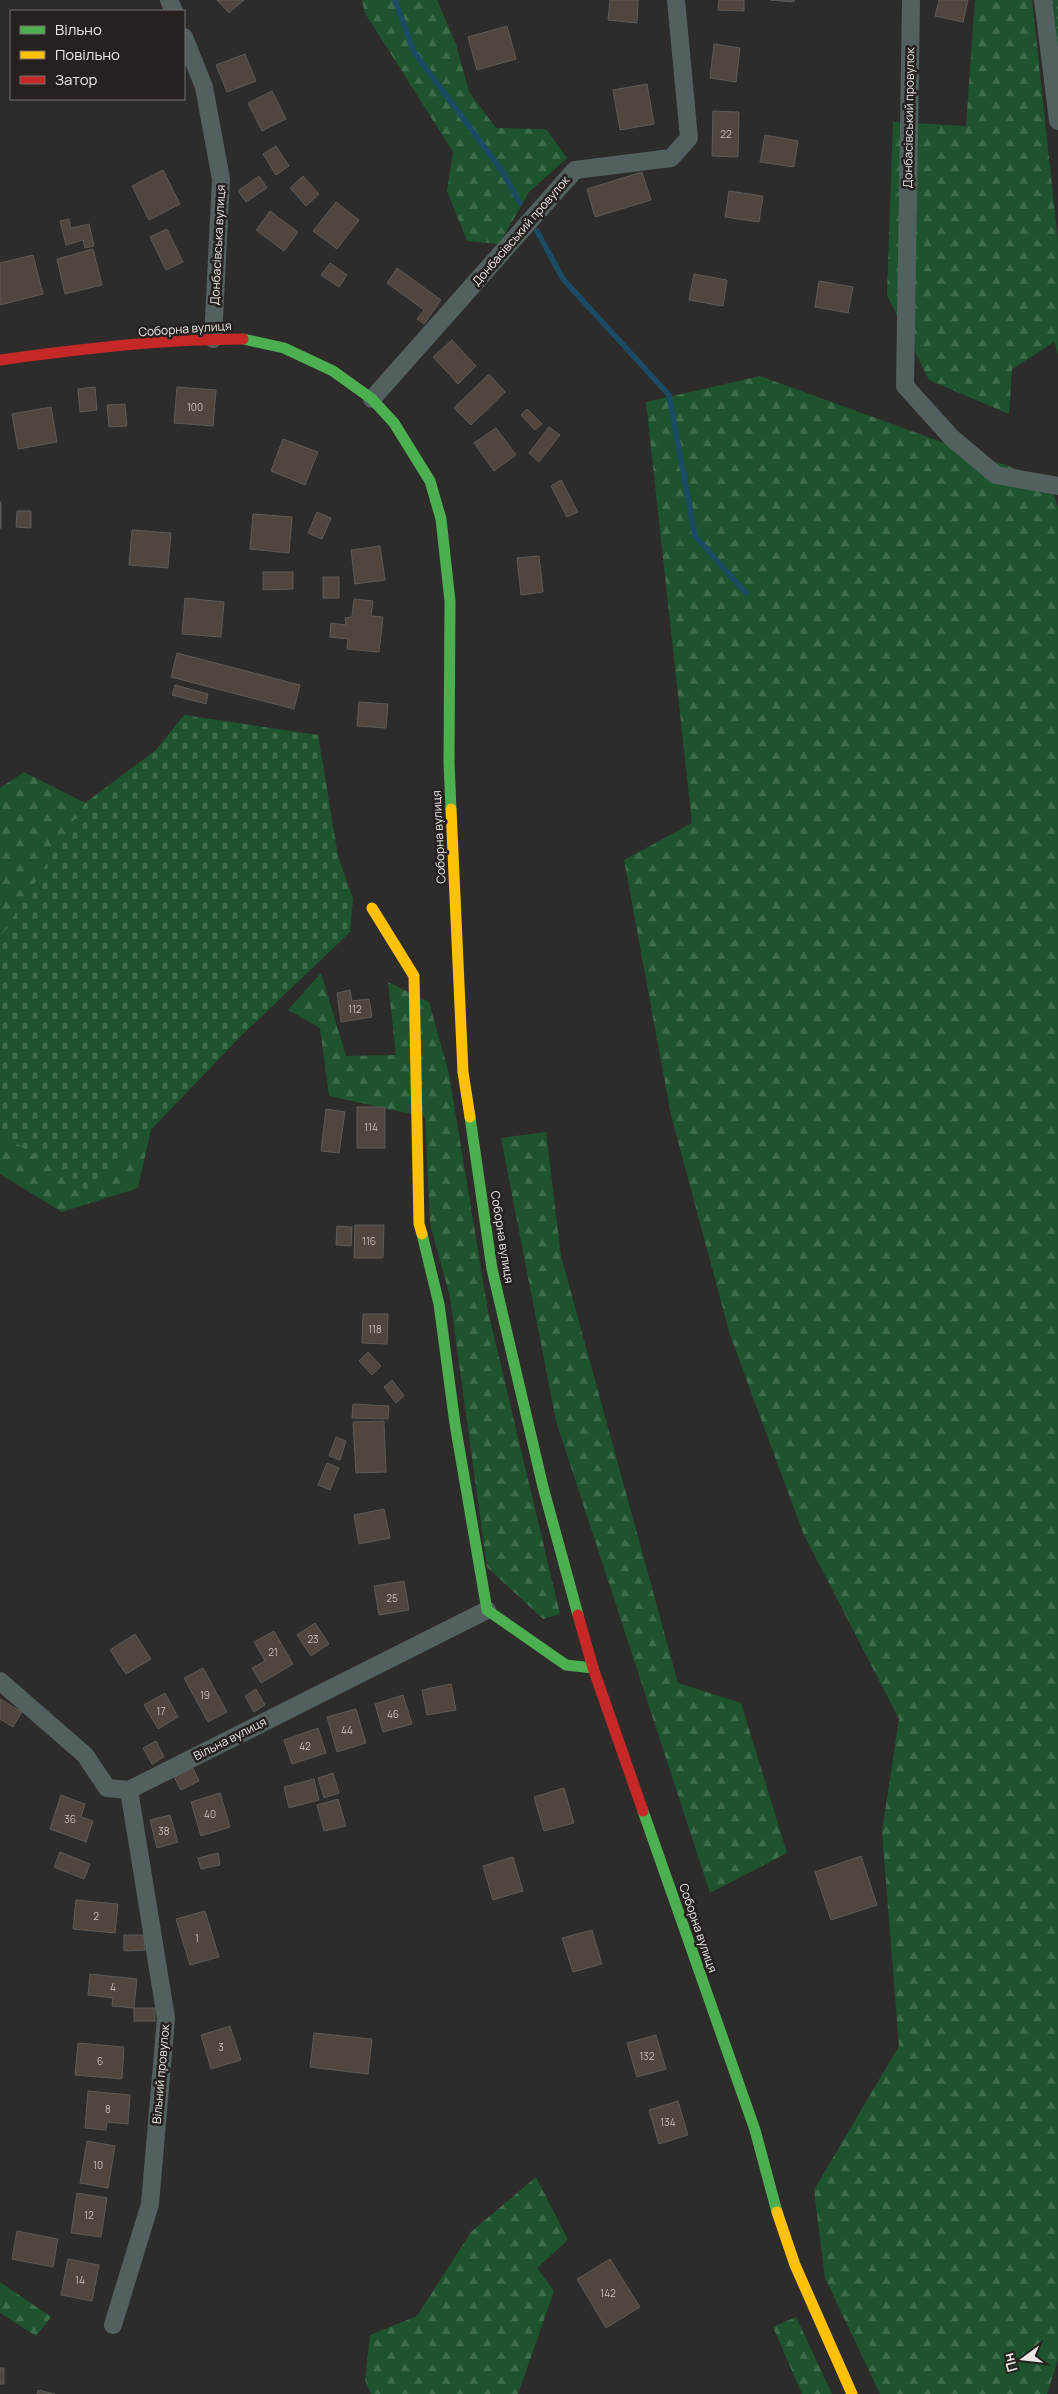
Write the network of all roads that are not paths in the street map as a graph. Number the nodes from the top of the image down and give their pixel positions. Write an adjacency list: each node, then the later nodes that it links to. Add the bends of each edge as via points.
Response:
1 (676, 0): 8 (street, Донбасівський провулок, via 689,138 671,158 574,170)
2 (911, 0): 9 (street, Донбасівський провулок, via 905,386 952,438 996,475)
3 (1043, 0): 5 (street)
4 (185, 40): 6 (street, Донбасівська вулиця, via 204,87 221,179)
5 (1058, 121)
6 (213, 339): 7 (main road, Соборна вулиця); 8 (main road, Соборна вулиця, via 248,339 284,348 333,371)
7 (0, 360)
8 (372, 399): 12 (main road, Соборна вулиця, via 414,453 430,481 441,519 450,601 449,762 463,1072 492,1268 543,1488)
9 (1058, 486)
10 (372, 908): 11 (main road, via 414,976 419,1224 439,1304 455,1424)
11 (487, 1610): 12 (main road, via 566,1665); 14 (street, Вільна вулиця)
12 (592, 1668): 16 (main road, Соборна вулиця, via 755,2130 773,2200 795,2265)
13 (0, 1680): 14 (street, via 85,1755 107,1788)
14 (130, 1790): 15 (street, Вільний провулок, via 166,2018 150,2204)
15 (113, 2325)
16 (852, 2394)

